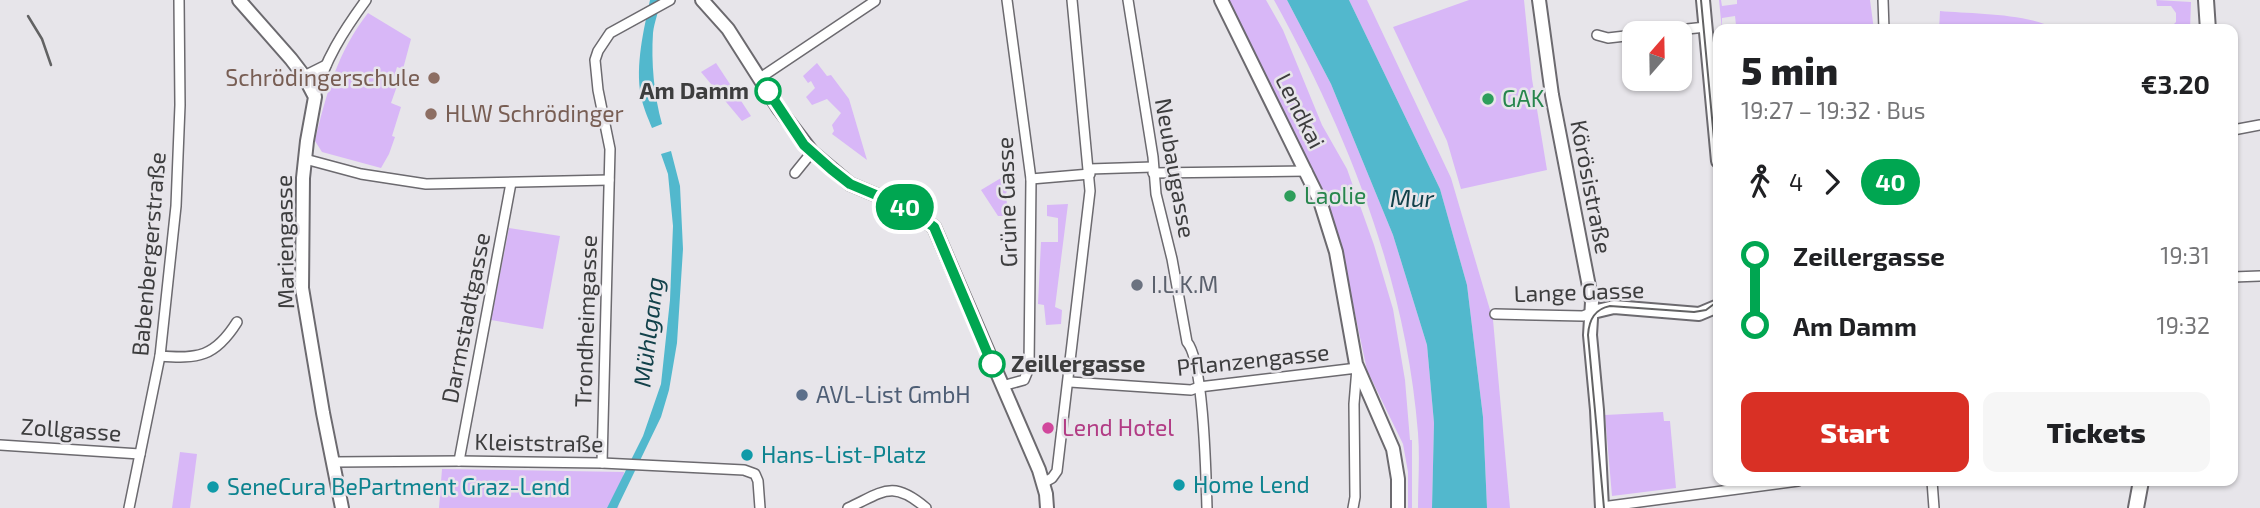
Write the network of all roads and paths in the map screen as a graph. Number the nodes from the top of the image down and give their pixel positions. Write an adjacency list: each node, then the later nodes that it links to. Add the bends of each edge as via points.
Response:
1 (179, 0): 43 (street, Babenbergerstraße, via 176,206)
2 (239, 0): 23 (main road)
3 (366, 0): 21 (street)
4 (1007, 0): 34 (street, Grüne Gasse)
5 (1072, 0): 31 (street)
6 (1128, 0): 30 (street, Neubaugasse)
7 (1221, 0): 32 (main road, Lendkai)
8 (1539, 0): 40 (main road, Körösistraße)
9 (1703, 0): 17 (main road)
10 (1883, 0): 15 (street)
11 (2206, 0): 16 (main road)
12 (875, 1): 24 (street)
13 (666, 2): 35 (street, Trondheimgasse, via 610,33 595,60 610,149)
14 (710, 2): 24 (main road)
15 (1884, 24)
16 (2208, 24)
17 (1706, 27): 18 (street); 22 (main road)
18 (1692, 28)
19 (1597, 36): 20 (street)
20 (1622, 36)
21 (326, 65): 23 (street); 25 (street)
22 (1713, 68)
23 (304, 76): 25 (main road)
24 (760, 78): 28 (main road)
25 (315, 97): 29 (main road, Mariengasse)
26 (2260, 125): 27 (street)
27 (2238, 129)
28 (812, 152): 33 (street); 46 (main road, via 850,184 907,208 934,227)
29 (305, 159): 36 (street, via 426,184); 51 (main road, Mariengasse, via 302,288)
30 (1153, 170): 31 (street); 32 (street); 47 (street, Neubaugasse)
31 (1090, 171): 34 (street); 45 (street)
32 (1307, 171): 44 (main road, Lendkai, via 1336,252)
33 (795, 173)
34 (1031, 179): 46 (street, Grüne Gasse, via 1028,368 1024,380)
35 (609, 180): 36 (street); 52 (street, Trondheimgasse)
36 (511, 183): 50 (street, Darmstadtgasse)
37 (2260, 276): 38 (street)
38 (2238, 277)
39 (1713, 309): 40 (main road, Lange Gasse, via 1705,313 1621,307)
40 (1593, 312): 41 (street, Lange Gasse, via 1583,316); 66 (main road, Körösistraße, via 1590,335)
41 (1495, 314)
42 (237, 322): 43 (street, via 200,356)
43 (160, 356): 49 (street, Babenbergerstraße)
44 (1357, 368): 47 (street, Pflanzengasse); 64 (street, Lendkai); 65 (main road, Lendkai, via 1394,449)
45 (1070, 382): 47 (street, Pflanzengasse); 53 (street, via 1057,471)
46 (1002, 386): 53 (main road)
47 (1199, 387): 63 (street, Neubaugasse)
48 (0, 445): 49 (street, Zollgasse)
49 (140, 454): 57 (street, Babenbergerstraße)
50 (459, 461): 51 (street, Kleiststraße); 52 (street, Kleiststraße)
51 (334, 462): 58 (main road, Mariengasse)
52 (602, 463): 59 (street, Kleiststraße, via 744,470 755,474 758,481)
53 (1043, 483): 62 (main road)
54 (1762, 486): 66 (street)
55 (1932, 486): 67 (street)
56 (2140, 486): 68 (main road)
57 (129, 508)
58 (342, 508)
59 (760, 508)
60 (848, 508): 61 (street, via 888,489)
61 (926, 508)
62 (1047, 508)
63 (1207, 508)
64 (1353, 508)
65 (1398, 508)
66 (1602, 508)
67 (1934, 508)
68 (2136, 508)

